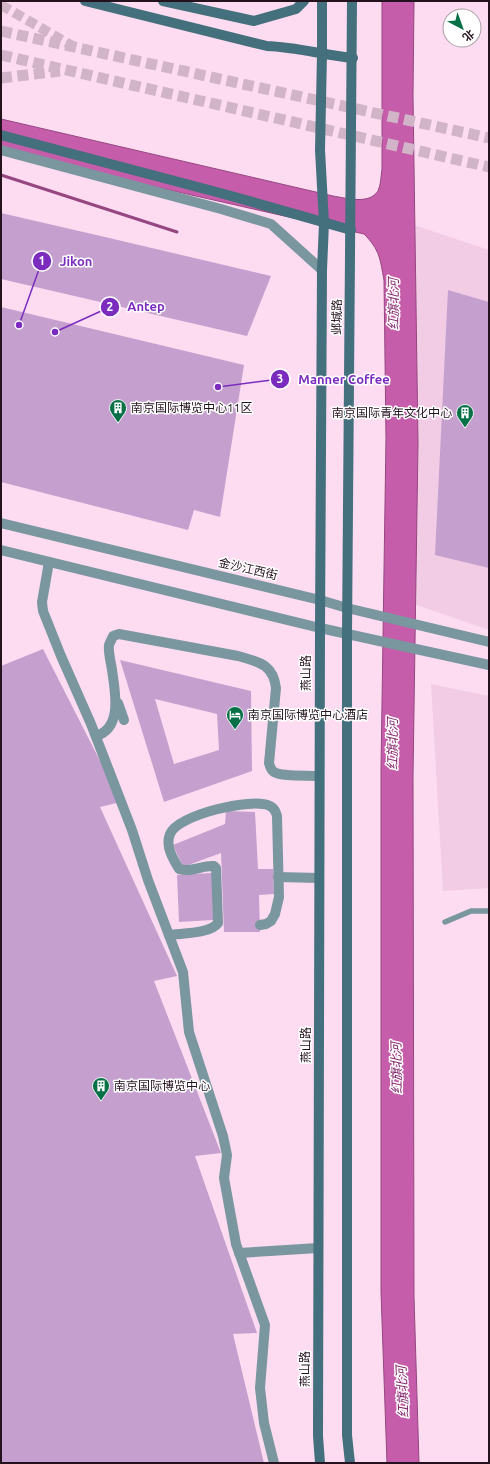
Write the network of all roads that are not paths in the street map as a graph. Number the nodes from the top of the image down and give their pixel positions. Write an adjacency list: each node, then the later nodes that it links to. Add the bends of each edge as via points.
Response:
1 (85, 1): 6 (main road, via 267,46)
2 (163, 1): 3 (main road, via 254,21 296,9)
3 (304, 1)
4 (322, 1): 6 (main road, 邺城路)
5 (352, 1): 7 (main road, 邺城路)
6 (322, 54): 7 (main road); 10 (main road, 邺城路, via 320,150)
7 (353, 58): 11 (main road, 邺城路)
8 (1, 135): 10 (main road)
9 (1, 150): 12 (street, via 221,208 272,224)
10 (324, 223): 11 (main road); 12 (main road, 邺城路)
11 (351, 230): 17 (main road, 邺城路)
12 (322, 270): 16 (main road, 邺城路)
13 (1, 523): 16 (street, 金沙江西街)
14 (1, 550): 15 (street)
15 (49, 562): 18 (street); 24 (street, via 42,602 43,611)
16 (320, 600): 17 (street, 金沙江西街); 18 (main road, 邺城路)
17 (347, 608): 19 (main road, 邺城路); 20 (street, 金沙江西街)
18 (320, 628): 19 (street); 25 (main road, 燕山路)
19 (347, 634): 21 (street); 36 (main road, via 347,1435)
20 (489, 642)
21 (489, 665)
22 (115, 695): 23 (street); 24 (street, via 115,714 109,727); 25 (street, via 109,644 113,636 119,634 255,661 266,666 275,678 269,763 271,769 280,774)
23 (124, 720)
24 (96, 736): 31 (street)
25 (319, 776): 27 (main road, 燕山路)
26 (278, 877): 27 (street); 30 (street, via 279,897 275,914 271,921); 31 (street, via 277,816 270,806 249,804 222,808 177,825 170,834 169,844 172,858 179,869 184,871 210,866 216,868 218,923 206,930)
27 (319, 878): 32 (main road, 燕山路)
28 (489, 910): 29 (lane, via 471,911)
29 (445, 922)
30 (260, 925)
31 (169, 935): 33 (street, via 183,972 189,1032 223,1136 227,1155 224,1178)
32 (318, 1248): 33 (street); 35 (main road, 燕山路)
33 (239, 1253): 34 (street, via 265,1324 260,1388 264,1423)
34 (274, 1463)
35 (320, 1463)
36 (350, 1463)

